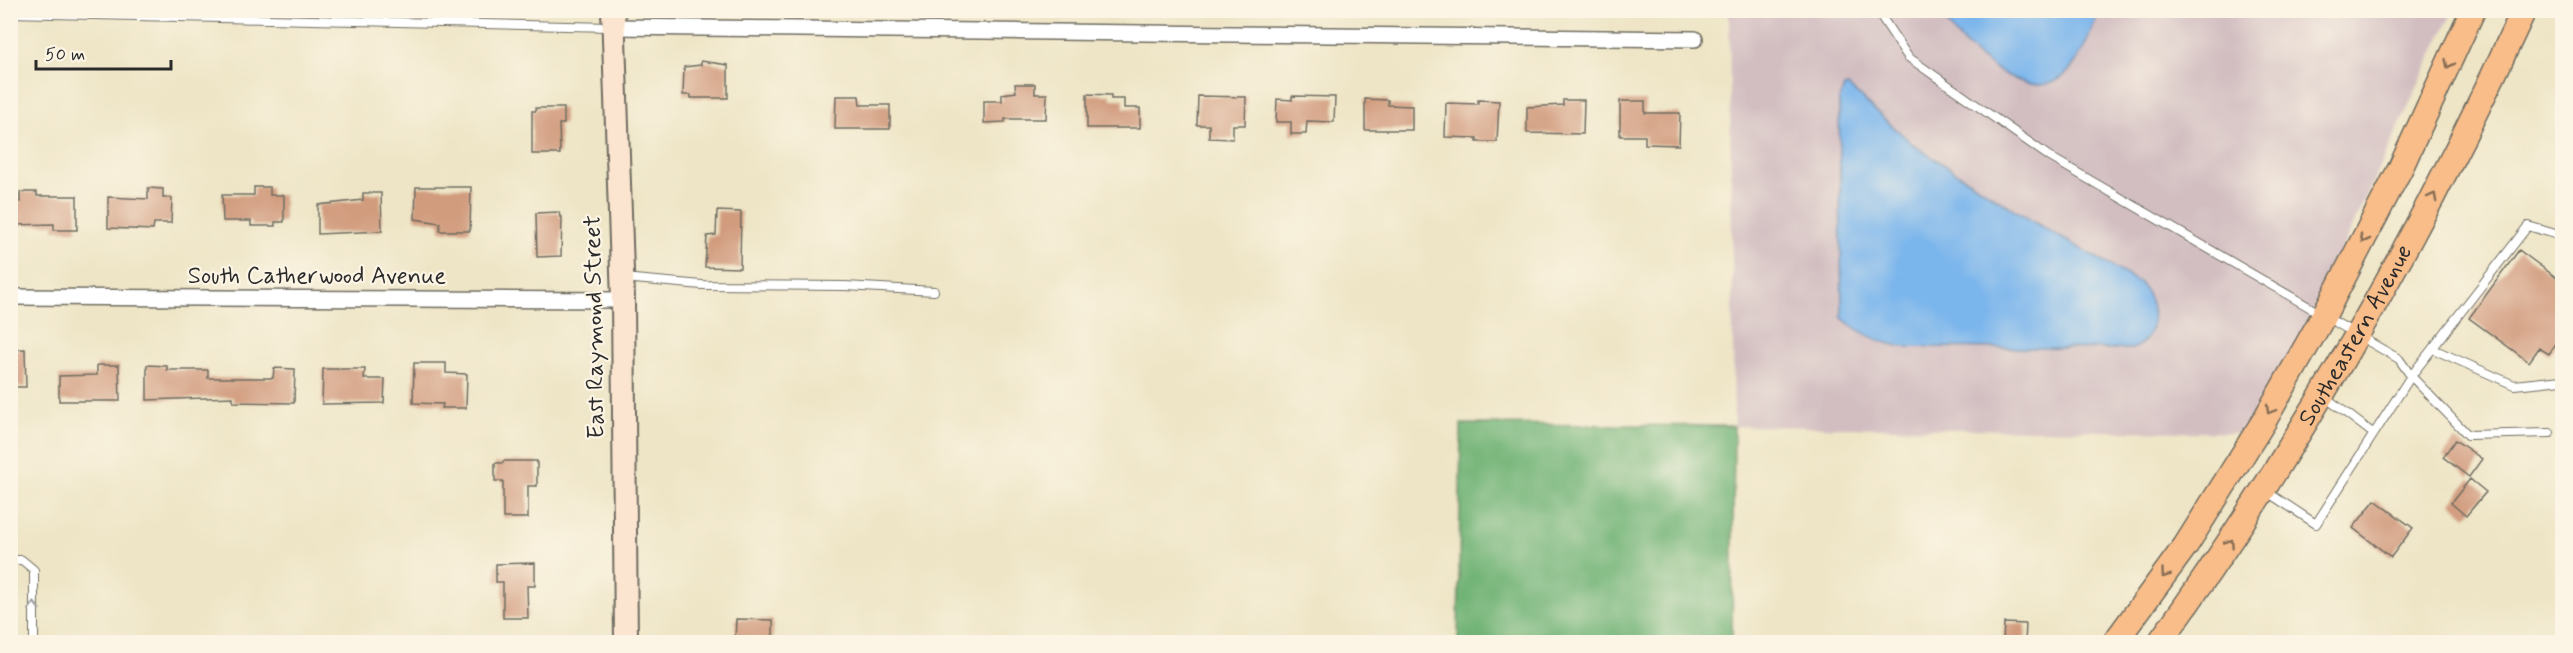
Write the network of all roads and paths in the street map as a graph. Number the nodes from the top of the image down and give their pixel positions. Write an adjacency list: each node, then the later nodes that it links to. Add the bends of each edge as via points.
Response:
1 (1877, 10): 11 (lane, via 1908,57 2050,158)
2 (2473, 10): 11 (main road, Southeastern Avenue, one-way to 11, via 2401,166)
3 (2524, 10): 12 (main road, Southeastern Avenue, one-way to 3, via 2435,194)
4 (10, 13): 5 (lane)
5 (613, 19): 6 (street); 8 (main road, East Raymond Street)
6 (1695, 39)
7 (2562, 236): 13 (lane, via 2528,226)
8 (622, 289): 9 (lane, via 790,285); 10 (street, South Catherwood Avenue); 23 (main road, East Raymond Street)
9 (934, 291)
10 (10, 297)
11 (2323, 317): 12 (lane); 21 (main road, Southeastern Avenue, one-way to 21, via 2264,421)
12 (2359, 334): 14 (lane, via 2399,359); 16 (main road, Southeastern Avenue)
13 (2433, 348): 14 (lane); 15 (lane, via 2514,385)
14 (2411, 376): 17 (lane); 18 (lane, via 2468,435)
15 (2562, 380)
16 (2323, 396): 17 (lane); 19 (main road, Southeastern Avenue)
17 (2374, 434): 19 (lane, via 2316,524)
18 (2550, 434)
19 (2264, 490): 24 (main road, Southeastern Avenue, one-way to 19)
20 (10, 560): 22 (lane, one-way to 20, via 34,570 22,560)
21 (2121, 639)
22 (34, 642)
23 (626, 642)
24 (2160, 642)

